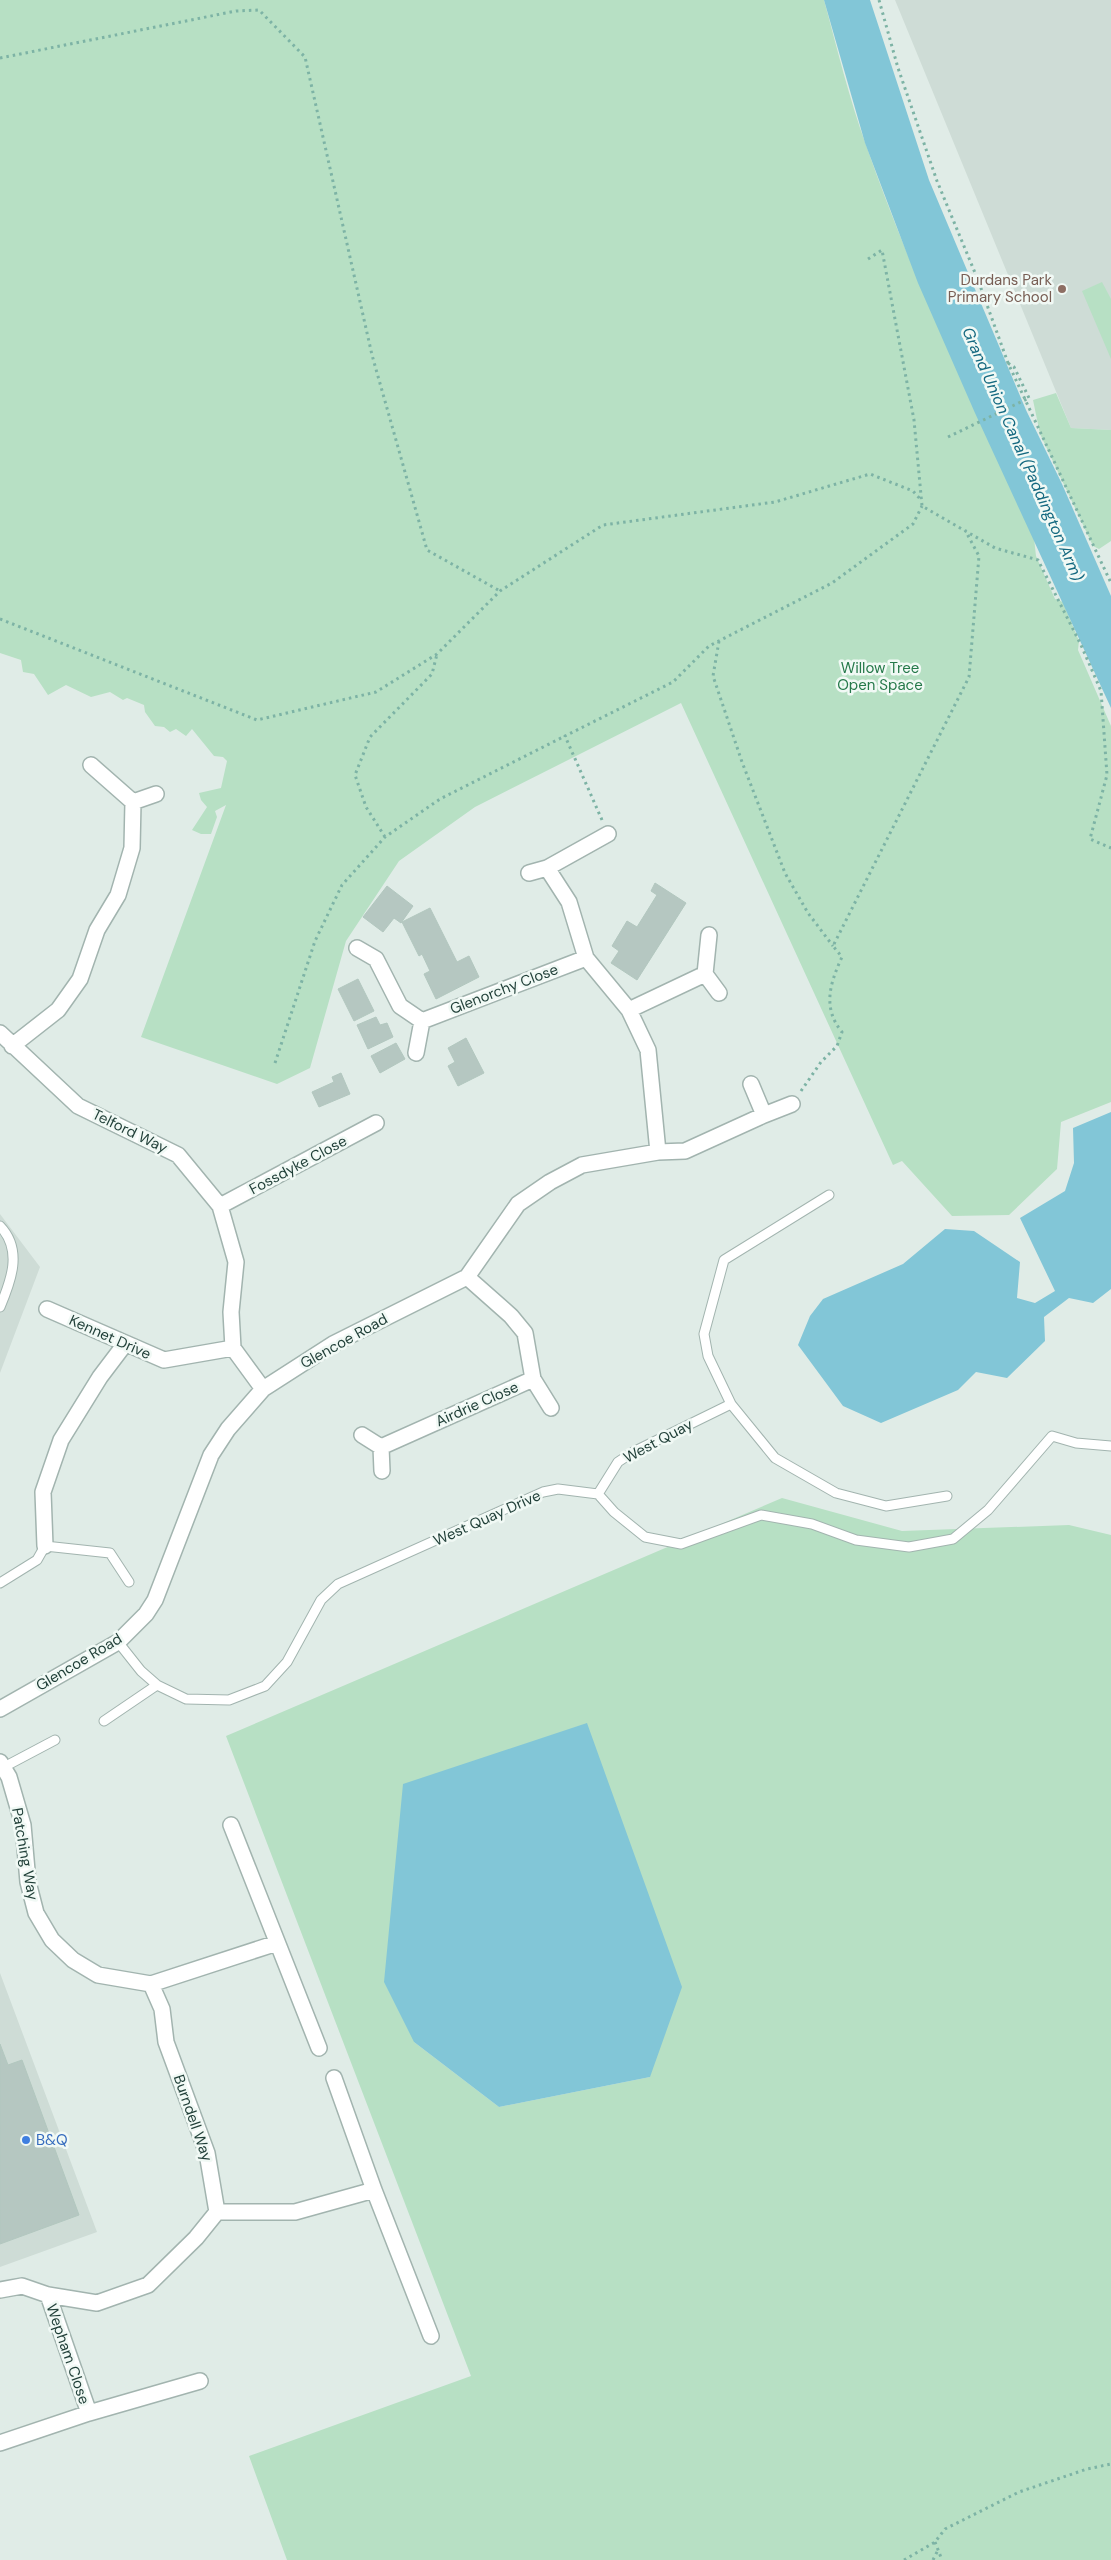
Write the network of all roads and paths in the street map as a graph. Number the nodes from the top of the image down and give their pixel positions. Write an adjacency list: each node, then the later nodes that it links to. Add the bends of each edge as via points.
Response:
1 (879, 0): 4 (path, via 898,68 937,181)
2 (0, 58): 10 (path, via 259,10 305,56 372,355 427,550)
3 (868, 259): 6 (path, via 882,250 914,420)
4 (1008, 362): 5 (path, bridge, via 1014,367 1029,398); 9 (path)
5 (948, 437)
6 (921, 500): 7 (path); 10 (path, via 913,491 870,474 775,502 603,525)
7 (922, 506): 8 (path); 12 (path, via 913,524 832,583)
8 (965, 530): 20 (path, via 995,548 1038,560 1081,645 1101,691 1107,775 1090,839); 24 (path, via 979,556 969,677)
9 (1111, 583)
10 (500, 591): 13 (path)
11 (0, 619): 13 (path, via 257,720 376,692)
12 (718, 641): 14 (path, via 673,682); 24 (path, via 713,676 742,762 785,873 808,913)
13 (437, 654): 19 (path, via 432,674 370,737 355,775 366,807)
14 (565, 736): 18 (path); 19 (path, via 440,798)
15 (92, 765): 17 (street)
16 (156, 794): 17 (street)
17 (133, 802): 32 (street, via 132,848 118,894 97,930 80,979 58,1010)
18 (608, 834): 21 (street)
19 (385, 837): 34 (path, via 342,885 315,941)
20 (1111, 848)
21 (547, 868): 22 (street); 26 (street, via 569,902)
22 (529, 873)
23 (709, 935): 27 (street)
24 (834, 946): 36 (path, via 842,957 831,983 830,1004 832,1021 842,1032 838,1046 821,1062)
25 (357, 948): 30 (street, via 376,958 400,1006)
26 (586, 958): 29 (street); 30 (street, Glenorchy Close)
27 (705, 974): 28 (street); 29 (street)
28 (719, 993)
29 (628, 1010): 39 (street, via 648,1050)
30 (422, 1021): 33 (street)
31 (0, 1033): 32 (street, Telford Way)
32 (12, 1046): 41 (street, Telford Way, via 78,1106 178,1155)
33 (416, 1052)
34 (276, 1064)
35 (751, 1084): 37 (street)
36 (792, 1104): 37 (street, Glencoe Road)
37 (764, 1115): 39 (street, Glencoe Road, via 684,1151)
38 (376, 1123): 41 (street, Fossdyke Close)
39 (658, 1152): 43 (street, Glencoe Road, via 582,1165 550,1182 518,1204)
40 (830, 1195): 50 (lane, via 724,1260 704,1334 708,1356)
41 (220, 1206): 47 (street, Telford Way, via 236,1262 231,1312)
42 (0, 1226): 44 (lane, via 14,1256 12,1279)
43 (467, 1277): 48 (street, Airdrie Close, via 511,1316 525,1333); 49 (street, Glencoe Road, via 333,1344)
44 (0, 1307)
45 (47, 1309): 46 (street, Kennet Drive)
46 (125, 1344): 47 (street, Kennet Drive, via 164,1360); 58 (street, via 100,1376 61,1440 42,1492)
47 (233, 1348): 49 (street)
48 (533, 1379): 51 (street); 54 (street, Airdrie Close)
49 (263, 1389): 61 (street, Glencoe Road, via 228,1429 211,1455 155,1600 146,1614)
50 (731, 1404): 56 (lane, West Quay, via 618,1462); 57 (lane, via 775,1458 836,1493 886,1506)
51 (551, 1408)
52 (362, 1435): 54 (street)
53 (1111, 1446): 56 (lane, via 1076,1443 1052,1436 988,1510 952,1539 909,1547 856,1540 812,1524 760,1515 681,1544 645,1537)
54 (381, 1447): 55 (street)
55 (382, 1471)
56 (598, 1494): 62 (lane, West Quay Drive, via 558,1490 543,1492 338,1584 321,1600 287,1662 265,1686 229,1700 186,1699)
57 (947, 1496)
58 (45, 1546): 59 (lane, via 110,1553); 60 (lane, via 37,1560)
59 (129, 1582)
60 (0, 1583)
61 (118, 1642): 62 (lane, West Quay Drive); 63 (street, Glencoe Road)
62 (157, 1685): 64 (lane)
63 (0, 1709)
64 (104, 1721)
65 (55, 1740): 66 (lane)
66 (2, 1764): 69 (street, Patching Way, via 23,1825 28,1882 36,1913 52,1940 73,1960 98,1975)
67 (231, 1825): 68 (street)
68 (277, 1943): 69 (street, Patching Way); 70 (street)
69 (151, 1984): 73 (street, Burndell Way, via 162,2010 166,2042 207,2152)
70 (319, 2048)
71 (334, 2078): 72 (street)
72 (374, 2190): 73 (street, via 295,2212); 76 (street)
73 (218, 2212): 75 (street, via 148,2285 97,2303)
74 (0, 2290): 75 (street, via 22,2286)
75 (48, 2295): 78 (street, Wepham Close)
76 (431, 2336)
77 (200, 2381): 78 (street, Wepham Close)
78 (89, 2413): 79 (street, Wepham Close)
79 (0, 2443)
80 (1111, 2464): 81 (path, via 1019,2492 945,2529)
81 (935, 2542): 82 (path); 83 (path)
82 (938, 2549): 84 (path); 85 (path)
83 (904, 2560)
84 (933, 2560)
85 (942, 2560)

